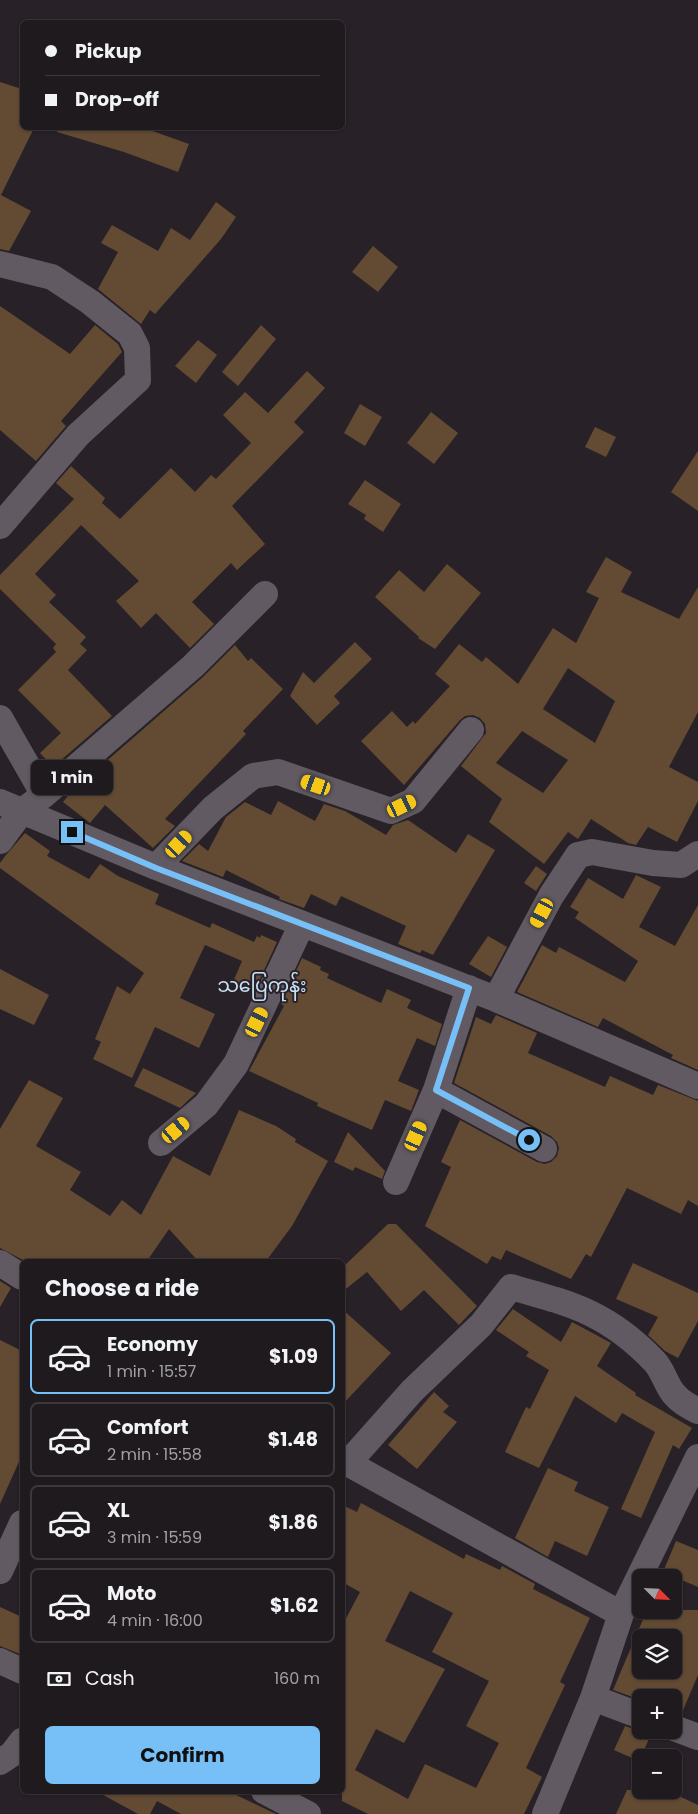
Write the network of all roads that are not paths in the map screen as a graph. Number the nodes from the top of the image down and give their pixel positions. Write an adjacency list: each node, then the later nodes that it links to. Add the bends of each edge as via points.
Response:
1 (0, 264): 2 (street, via 52,276 130,334 137,348 138,380 78,435)
2 (0, 526)
3 (265, 594): 6 (street, via 194,666)
4 (0, 718): 6 (street)
5 (471, 730): 10 (street, via 413,801 391,811 278,772 253,776 213,808)
6 (44, 795): 7 (street)
7 (11, 807): 8 (street); 10 (street)
8 (0, 842)
9 (698, 854): 13 (street, via 681,865 592,852 578,855 551,896)
10 (156, 868): 11 (street)
11 (302, 924): 12 (street); 16 (street, via 236,1064 206,1105)
12 (469, 988): 13 (street); 15 (street)
13 (496, 999): 14 (street)
14 (698, 1086)
15 (436, 1090): 17 (street); 18 (street)
16 (161, 1142)
17 (544, 1149)
18 (396, 1182)
19 (0, 1263): 20 (street)
20 (20, 1276)
21 (698, 1411): 23 (street, via 672,1392 657,1363 615,1326 574,1305 511,1287 481,1325)
22 (698, 1457): 26 (street)
23 (345, 1462): 26 (street)
24 (20, 1527): 25 (street)
25 (0, 1571)
26 (621, 1614): 29 (street)
27 (0, 1661): 28 (street)
28 (20, 1670)
29 (593, 1698): 30 (street); 37 (street)
30 (632, 1713)
31 (682, 1731): 32 (street)
32 (698, 1737)
33 (20, 1744): 34 (street)
34 (0, 1762)
35 (270, 1794): 36 (street)
36 (308, 1814)
37 (545, 1814)

